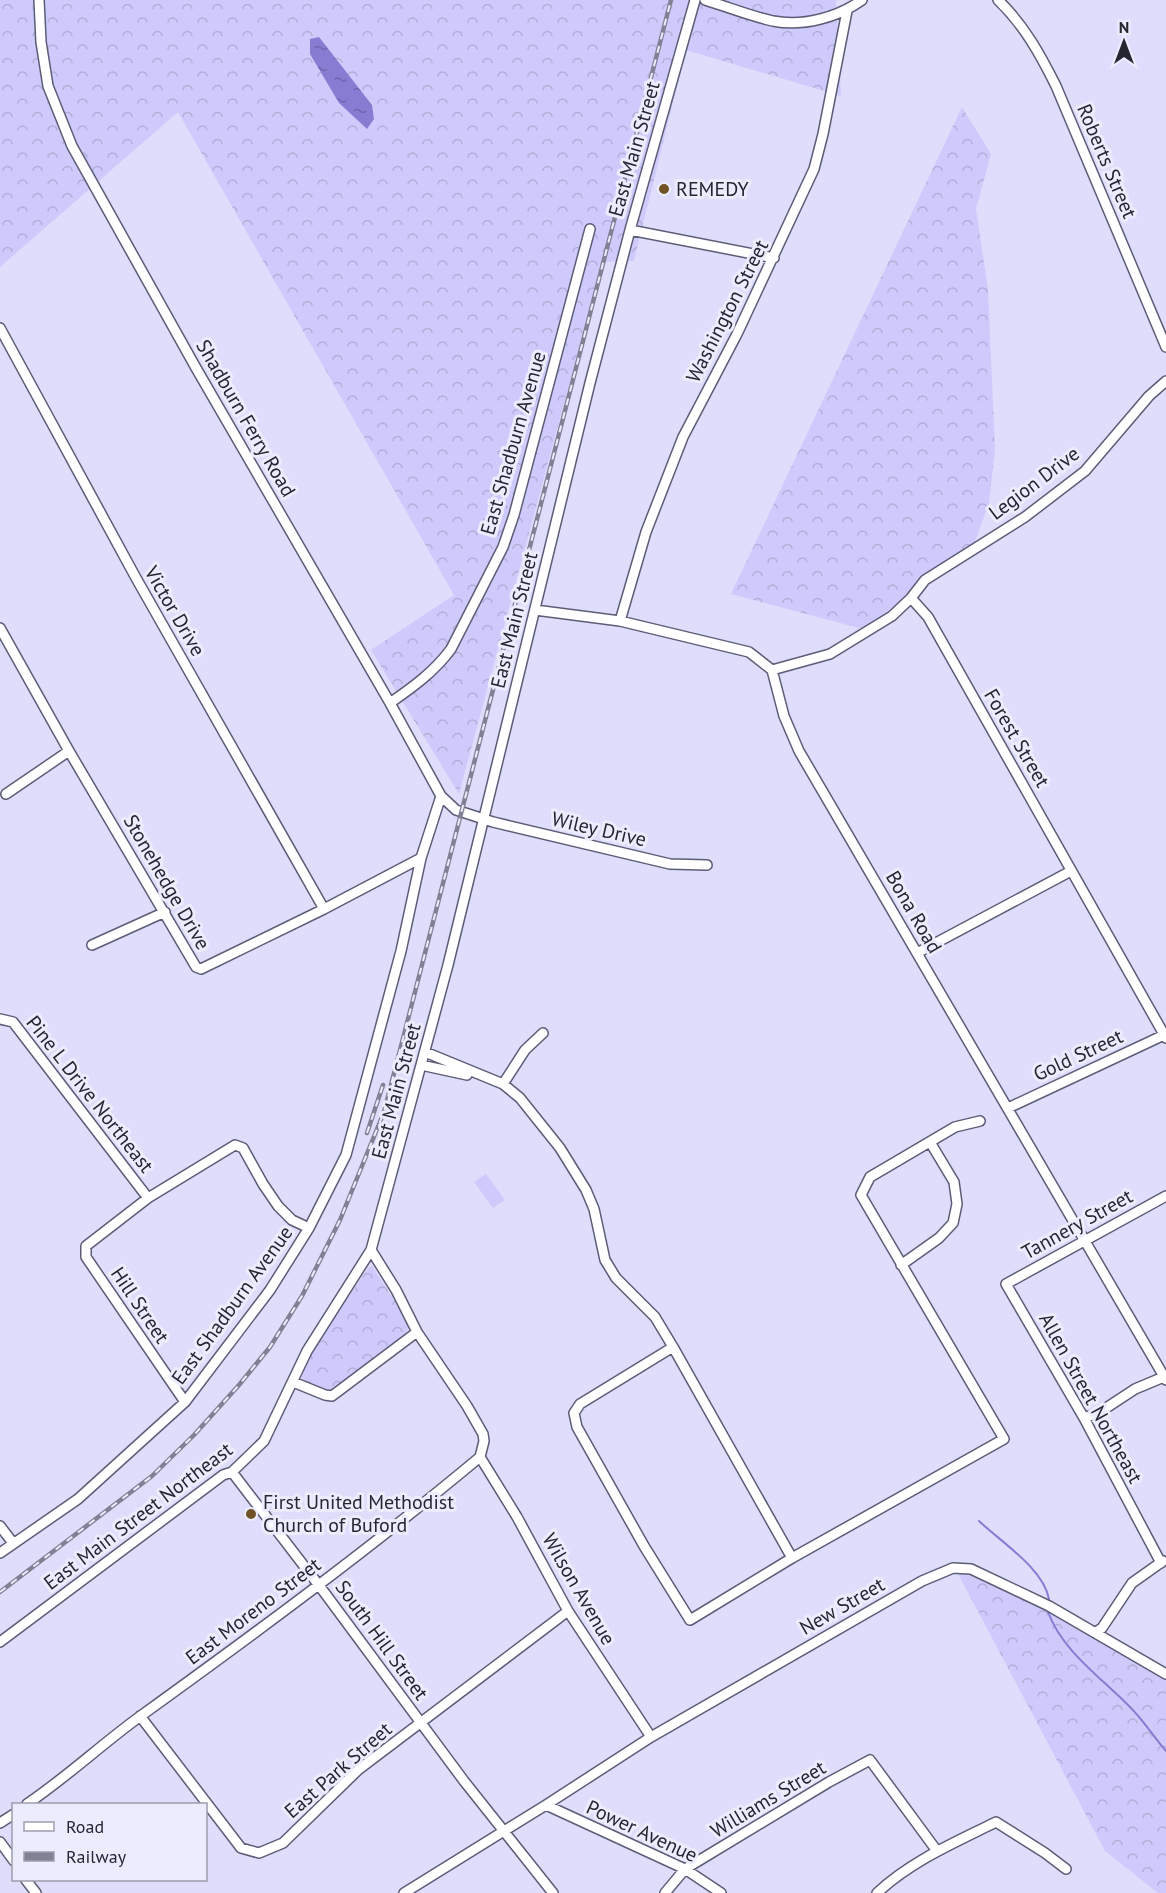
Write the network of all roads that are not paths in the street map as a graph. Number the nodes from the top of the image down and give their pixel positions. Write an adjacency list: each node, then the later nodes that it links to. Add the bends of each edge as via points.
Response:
1 (39, 0): 19 (street, Shadburn Ferry Road, via 48,87 72,146)
2 (695, 0): 8 (street, East Main Street)
3 (705, 0): 6 (street, via 781,21 813,20)
4 (862, 0): 6 (street)
5 (998, 0): 11 (street, Roberts Street, via 1037,49 1051,77)
6 (846, 11): 9 (street, Washington Street, via 814,169)
7 (590, 229): 19 (street, East Shadburn Avenue, via 503,547 446,656 430,674)
8 (630, 230): 9 (street); 14 (street, East Main Street)
9 (774, 258): 15 (street, Washington Street, via 683,437 646,532)
10 (0, 328): 27 (street, Victor Drive, via 135,578)
11 (1166, 347)
12 (1166, 381): 13 (street, Legion Drive, via 1085,471 1025,516 925,580)
13 (911, 598): 18 (street, via 892,615 830,654); 26 (street, Forest Street, via 928,617)
14 (535, 610): 15 (street); 23 (street, East Main Street)
15 (620, 621): 18 (street, via 749,652)
16 (0, 628): 17 (street, Stonehedge Drive)
17 (3, 640): 20 (street, Stonehedge Drive)
18 (772, 670): 30 (street, Bona Road, via 799,752)
19 (390, 703): 22 (street, Shadburn Ferry Road)
20 (69, 752): 21 (street); 28 (street, Stonehedge Drive)
21 (6, 794)
22 (441, 796): 23 (street, Shadburn Ferry Road, via 456,810); 24 (street, East Shadburn Avenue)
23 (484, 820): 25 (street, Wiley Drive, via 670,864); 34 (street, East Main Street)
24 (421, 858): 27 (street, Stonehedge Drive); 43 (street, East Shadburn Avenue, via 401,951 346,1155)
25 (706, 865)
26 (1071, 871): 30 (street); 33 (street, Forest Street)
27 (324, 909): 28 (street, Stonehedge Drive, via 201,969 196,968)
28 (165, 912): 29 (street)
29 (92, 945)
30 (917, 953): 38 (street, Bona Road)
31 (0, 1019): 42 (street, Pine L Drive Northeast, via 13,1022)
32 (543, 1033): 37 (street, via 525,1050)
33 (1165, 1036): 38 (street, Gold Street)
34 (425, 1052): 35 (street, East Main Street); 36 (street)
35 (421, 1065): 36 (street); 45 (street, East Main Street)
36 (484, 1077): 37 (street)
37 (503, 1084): 49 (street, via 520,1098 560,1149 594,1209 605,1260 616,1278 655,1317)
38 (1008, 1108): 44 (street, Bona Road)
39 (980, 1121): 40 (street, via 955,1127)
40 (930, 1142): 46 (street, via 954,1182 957,1204 953,1223); 46 (street, via 870,1177 861,1195)
41 (1166, 1196): 44 (street, Tannery Street)
42 (148, 1198): 43 (street, via 235,1145 243,1149 278,1206 292,1220); 52 (street, Hill Street, via 86,1246 86,1257)
43 (309, 1228): 52 (street, East Shadburn Avenue, via 270,1290)
44 (1085, 1240): 47 (street, Tannery Street); 50 (street, Bona Road)
45 (371, 1250): 48 (street); 51 (street, East Main Street Northeast, via 307,1351)
46 (901, 1265): 59 (street, via 1004,1439)
47 (1006, 1284): 53 (street, Allen Street Northeast)
48 (417, 1332): 51 (street, via 332,1396); 54 (street, via 483,1434)
49 (673, 1347): 59 (street); 59 (street, via 580,1404 574,1413 577,1427 599,1467 690,1620)
50 (1165, 1378): 53 (street, via 1134,1389)
51 (293, 1382): 55 (street, East Main Street Northeast, via 264,1441)
52 (185, 1402): 57 (street, East Shadburn Avenue, via 78,1499)
53 (1084, 1418): 60 (street, Allen Street Northeast)
54 (480, 1457): 61 (street, East Moreno Street); 62 (street, Wilson Avenue)
55 (232, 1472): 61 (street, South Hill Street); 64 (street, East Main Street Northeast)
56 (0, 1526): 57 (street)
57 (13, 1544): 58 (street, East Shadburn Avenue)
58 (0, 1553)
59 (792, 1558)
60 (1163, 1561): 63 (street, via 1132,1583)
61 (319, 1585): 66 (street, East Moreno Street); 67 (street, South Hill Street)
62 (568, 1611): 67 (street, East Park Street); 68 (street, Wilson Avenue)
63 (1096, 1632): 65 (street, New Street); 68 (street, New Street, via 971,1569 953,1568 922,1581)
64 (0, 1642)
65 (1166, 1674)
66 (140, 1716): 69 (street, East Moreno Street); 70 (street, East Park Street)
67 (421, 1722): 71 (street, East Park Street, via 358,1770 283,1843 259,1853 241,1848); 73 (street, South Hill Street)
68 (651, 1737): 72 (street, New Street)
69 (29, 1803)
70 (207, 1803)
71 (207, 1804)
72 (546, 1805): 73 (street); 77 (street, Power Avenue)
73 (505, 1830): 79 (street); 80 (street, South Hill Street)
74 (0, 1842): 76 (street)
75 (937, 1851): 77 (street, Williams Street, via 870,1760); 78 (street, via 996,1822); 83 (street, via 896,1875)
76 (12, 1858)
77 (685, 1869): 81 (street, Williams Street); 82 (street, Power Avenue)
78 (1066, 1869)
79 (404, 1893)
80 (553, 1893)
81 (665, 1893)
82 (721, 1893)
83 (877, 1893)

